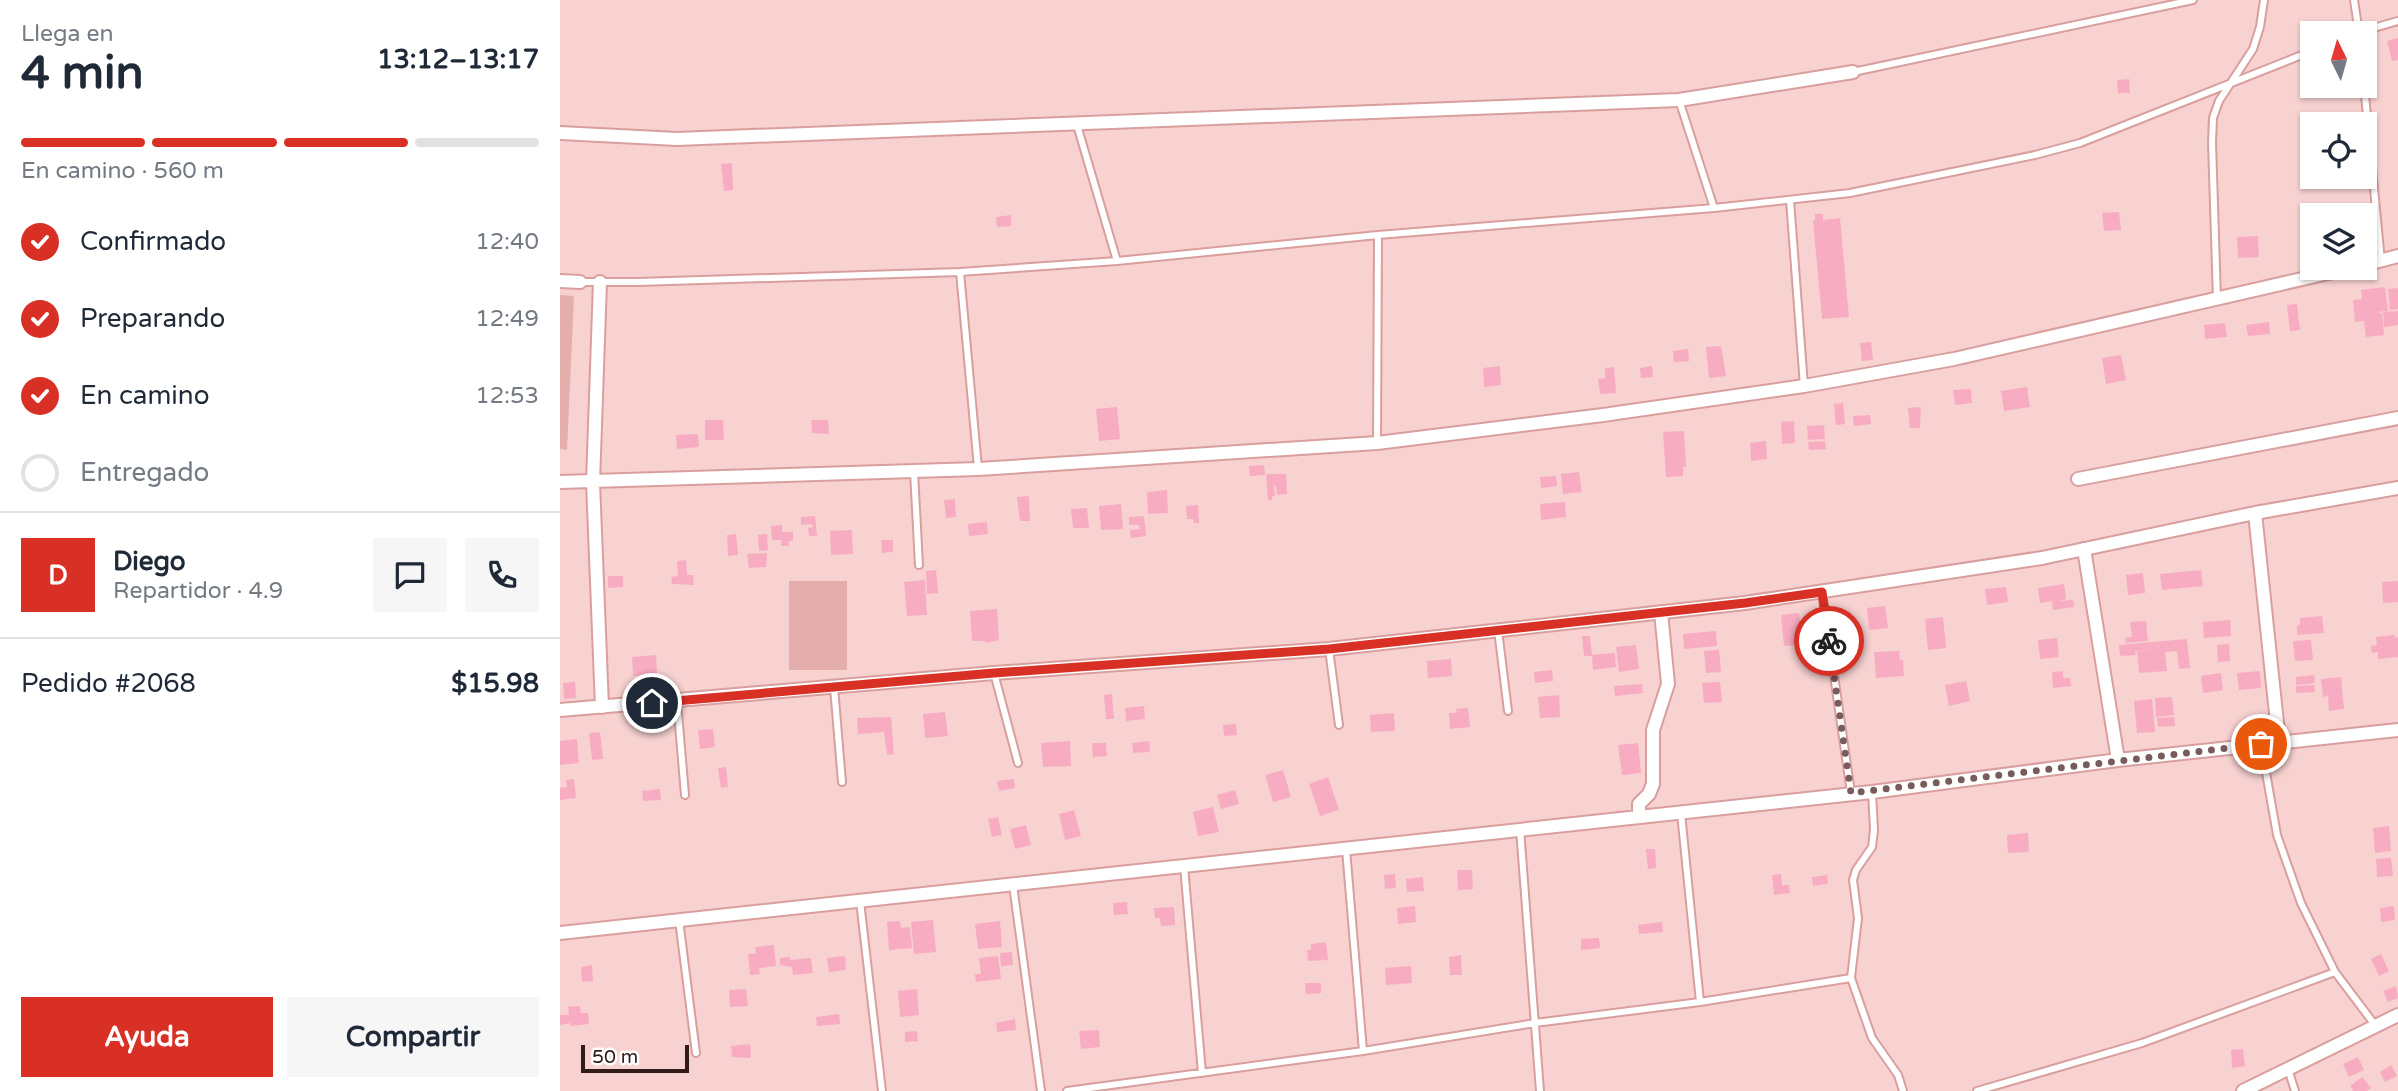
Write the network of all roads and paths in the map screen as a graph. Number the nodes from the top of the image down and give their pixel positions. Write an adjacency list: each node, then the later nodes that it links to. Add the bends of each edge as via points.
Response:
1 (2193, 0): 8 (lane)
2 (2264, 0): 9 (lane, via 2253,49)
3 (2354, 0): 4 (lane)
4 (2357, 21)
5 (2398, 21): 6 (lane)
6 (2377, 27)
7 (2300, 56): 9 (lane)
8 (1853, 72): 11 (street)
9 (2231, 83): 14 (lane, via 2080,143 1890,186); 26 (lane, via 2213,118)
10 (2365, 98): 19 (lane)
11 (1679, 100): 12 (street); 15 (lane)
12 (1077, 125): 13 (street, via 677,139); 18 (lane)
13 (560, 133)
14 (1790, 200): 15 (lane); 27 (lane)
15 (1714, 208): 16 (lane)
16 (1378, 235): 18 (lane); 29 (lane)
17 (2398, 256): 19 (street)
18 (1117, 261): 21 (lane)
19 (2381, 261): 20 (street)
20 (2377, 262)
21 (960, 272): 25 (lane); 30 (lane)
22 (2300, 280): 26 (street)
23 (560, 281): 24 (street)
24 (580, 282): 25 (lane)
25 (600, 282): 34 (street)
26 (2217, 299): 27 (street, via 1954,359)
27 (1804, 386): 29 (street)
28 (2398, 418): 32 (street)
29 (1377, 443): 30 (street)
30 (978, 469): 31 (street)
31 (914, 472): 34 (street); 38 (lane)
32 (2078, 479)
33 (560, 482): 34 (street)
34 (593, 482): 46 (street)
35 (2398, 488): 36 (street)
36 (2255, 513): 37 (street); 51 (street)
37 (2084, 550): 39 (street); 53 (street)
38 (919, 565)
39 (1822, 592): 40 (street); 57 (lane)
40 (1661, 612): 41 (street); 60 (street, via 1668,684 1653,730 1653,784 1639,804)
41 (1498, 630): 42 (street); 48 (lane)
42 (1329, 649): 43 (street); 49 (lane)
43 (994, 673): 44 (street); 54 (lane)
44 (834, 687): 45 (street); 55 (lane)
45 (677, 701): 46 (street); 58 (lane)
46 (602, 707): 47 (street)
47 (560, 710)
48 (1508, 711)
49 (1339, 725)
50 (2398, 730): 51 (street)
51 (2279, 742): 52 (street)
52 (2261, 744): 53 (street); 68 (lane, via 2277,835 2301,903)
53 (2118, 760): 56 (street)
54 (1018, 763)
55 (842, 782)
56 (1872, 792): 57 (street); 69 (lane, via 1872,848 1853,880 1858,918)
57 (1851, 793): 59 (street)
58 (685, 795)
59 (1681, 811): 60 (street); 70 (lane)
60 (1639, 816): 61 (street)
61 (1520, 829): 62 (street); 72 (lane)
62 (1346, 848): 63 (street); 74 (lane)
63 (1184, 866): 64 (street); 77 (lane)
64 (1013, 885): 65 (street); 80 (lane)
65 (860, 901): 66 (street); 79 (lane)
66 (679, 920): 67 (street); 75 (lane)
67 (560, 933)
68 (2335, 972): 73 (lane); 78 (lane)
69 (1851, 978): 70 (lane); 83 (lane, via 1872,1038 1898,1075)
70 (1700, 1002): 72 (lane)
71 (2398, 1015): 73 (street)
72 (1535, 1023): 74 (lane); 82 (lane)
73 (2375, 1025): 76 (street)
74 (1363, 1051): 77 (lane)
75 (696, 1053)
76 (2288, 1069): 85 (street); 86 (lane)
77 (1202, 1073): 81 (lane)
78 (2002, 1088): 84 (lane)
79 (882, 1091)
80 (1041, 1091)
81 (1067, 1091)
82 (1540, 1091)
83 (1903, 1091)
84 (1977, 1091)
85 (2243, 1091)
86 (2295, 1091)

